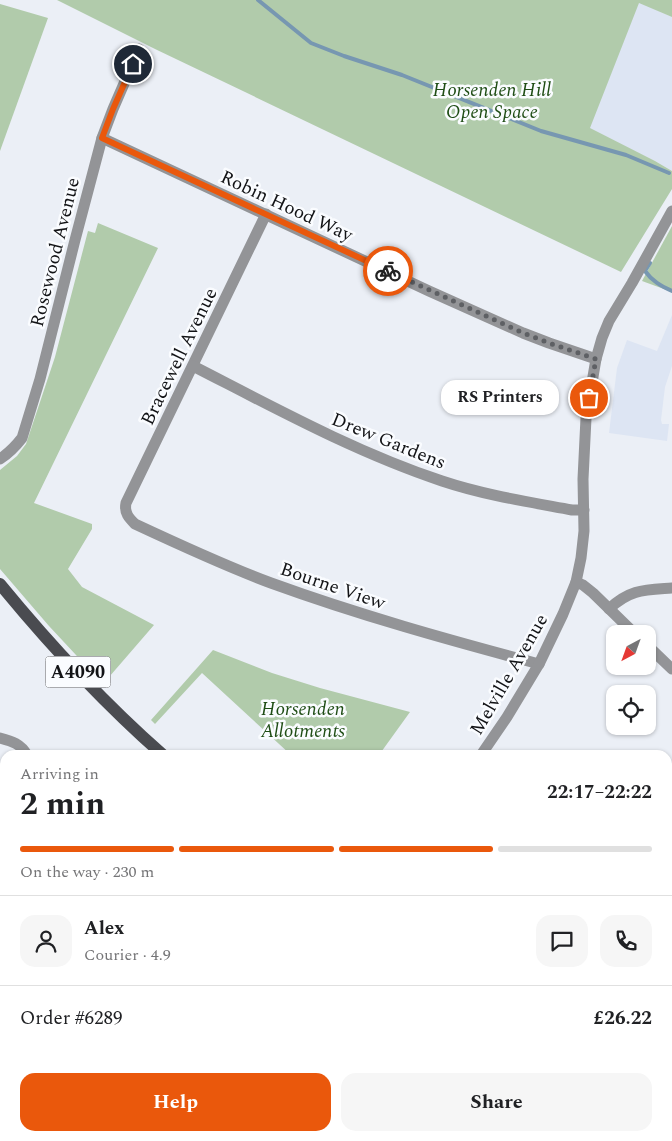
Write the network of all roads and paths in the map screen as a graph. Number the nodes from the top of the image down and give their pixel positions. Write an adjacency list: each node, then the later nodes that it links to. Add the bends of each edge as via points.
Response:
1 (139, 49): 2 (street, Rosewood Avenue)
2 (102, 138): 4 (street, Robin Hood Way); 7 (street, Rosewood Avenue, via 22,438)
3 (672, 211): 5 (street, Melville Avenue, via 609,321)
4 (266, 214): 5 (street, Robin Hood Way, via 523,333); 6 (street, Bracewell Avenue)
5 (596, 359): 8 (street, Melville Avenue, via 586,418)
6 (194, 366): 8 (street, Drew Gardens, via 257,400 390,462 475,490); 9 (street, Bracewell Avenue, via 126,503)
7 (0, 459)
8 (584, 510): 10 (street, Melville Avenue)
9 (127, 514): 16 (street, Bourne View, via 136,524 270,583 406,628)
10 (576, 582): 13 (street); 16 (street, Melville Avenue)
11 (0, 584): 20 (main road, A4090, via 100,696)
12 (672, 588): 13 (street, via 628,595)
13 (609, 609): 14 (street)
14 (626, 625)
15 (656, 654): 17 (street)
16 (539, 664): 21 (street, Melville Avenue)
17 (672, 669)
18 (0, 738): 19 (street, via 11,740)
19 (24, 750)
20 (157, 750)
21 (484, 750)

